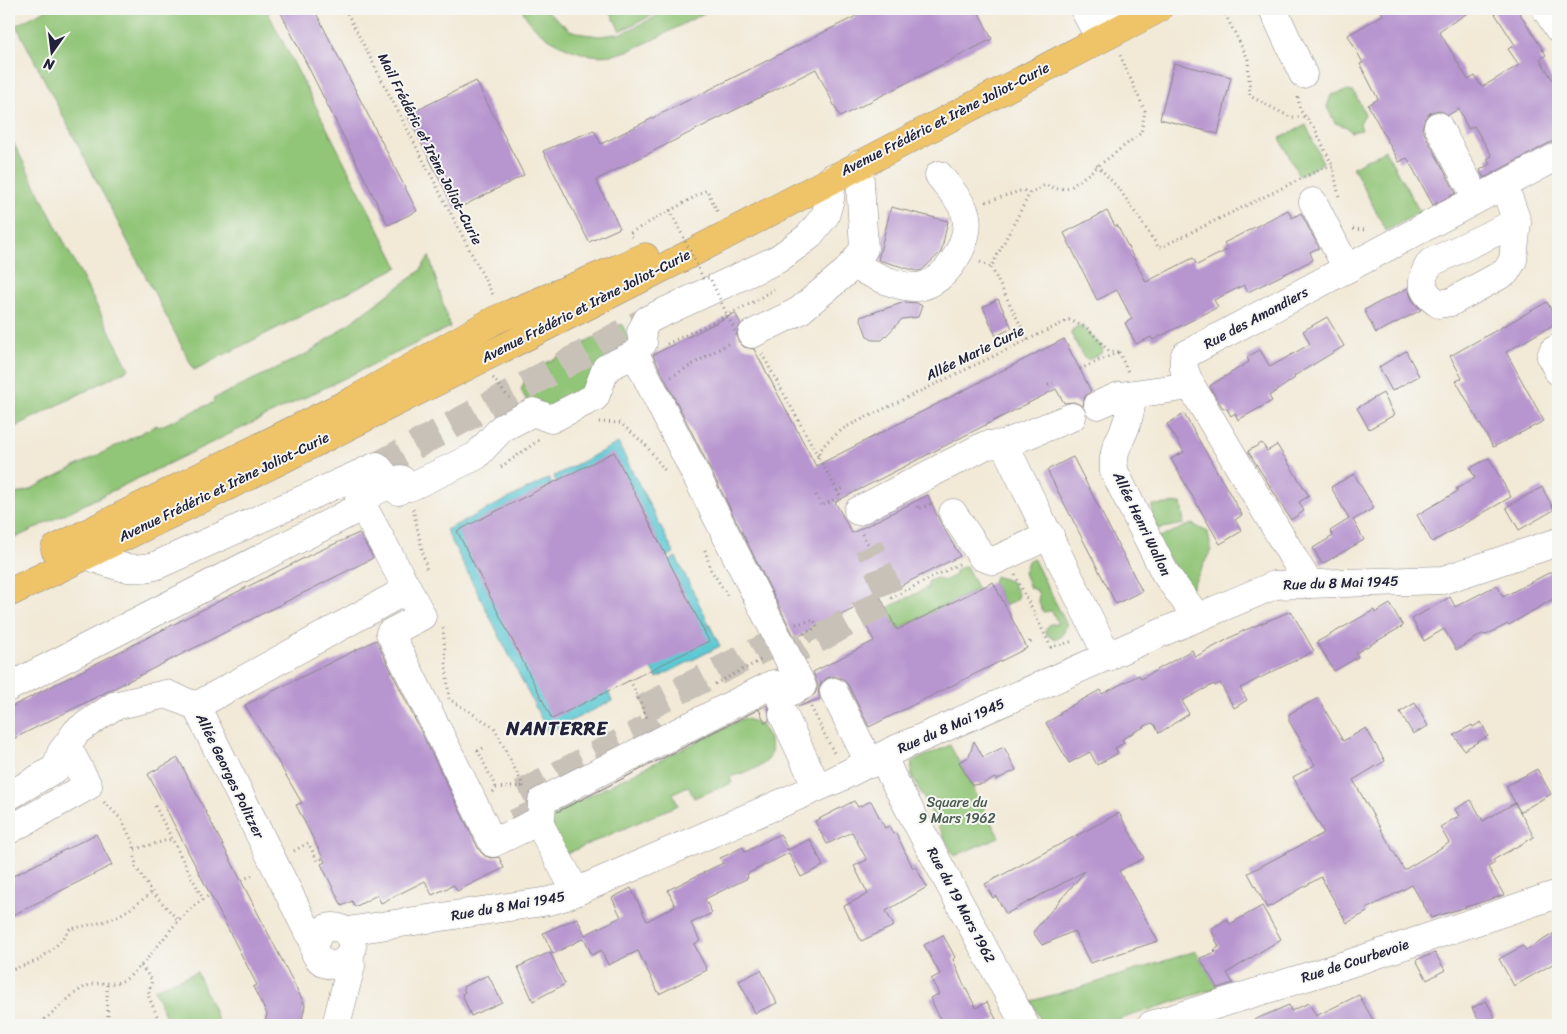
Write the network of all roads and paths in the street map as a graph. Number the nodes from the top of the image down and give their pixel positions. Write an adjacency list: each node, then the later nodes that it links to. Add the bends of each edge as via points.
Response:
1 (345, 9): 30 (path, Mail Frédéric et Irène Joliot-Curie)
2 (1158, 9): 6 (main road, Avenue Frédéric et Irène Joliot-Curie)
3 (1273, 9): 8 (street)
4 (1546, 9): 7 (street)
5 (1223, 10): 9 (path, via 1248,59 1250,96 1290,117)
6 (1106, 17): 12 (main road, Avenue Frédéric et Irène Joliot-Curie); 13 (path, via 1145,111 1141,133); 23 (main road, Avenue Frédéric et Irène Joliot-Curie, via 912,122)
7 (1558, 28)
8 (1303, 74): 9 (path, via 1297,91 1298,104)
9 (1308, 117): 14 (path)
10 (1438, 126): 19 (street)
11 (1558, 156): 17 (street, Rue des Amandiers)
12 (859, 164): 16 (main road, Avenue Frédéric et Irène Joliot-Curie); 28 (street, via 864,249)
13 (1097, 165): 14 (path, via 1120,190 1159,248 1323,168); 18 (path, via 1071,187 1058,189 1045,185)
14 (1333, 167): 20 (path)
15 (939, 176): 22 (street)
16 (832, 178): 35 (street, via 825,216 808,237 778,259 647,320 641,332); 65 (main road, Avenue Frédéric et Irène Joliot-Curie, via 362,420)
17 (1504, 185): 19 (street, Rue des Amandiers); 24 (street)
18 (1030, 193): 22 (path, via 1022,190); 33 (path, via 991,267)
19 (1477, 200): 29 (street, Rue des Amandiers)
20 (1326, 202): 29 (street)
21 (670, 210): 23 (path, via 707,190); 27 (path); 32 (path, bridge, via 704,278 710,278)
22 (965, 210): 28 (street, via 967,225 962,247 948,271 934,282 917,287 899,284)
23 (720, 219): 67 (main road, Avenue Frédéric et Irène Joliot-Curie, via 642,258 495,320 354,400)
24 (1517, 222)
25 (1345, 228): 26 (path)
26 (1370, 231)
27 (630, 233)
28 (852, 265): 32 (street, via 799,311)
29 (1347, 269): 42 (street, Rue des Amandiers, via 1185,355 1182,363)
30 (496, 300)
31 (721, 317): 35 (path)
32 (745, 336): 43 (path); 51 (path)
33 (1028, 340): 36 (path, Allée Marie Curie, via 1069,320 1087,328 1109,351); 51 (path, Allée Marie Curie, via 846,427 824,445)
34 (1558, 348): 38 (street, via 1552,351 1551,357)
35 (640, 351): 43 (street, Rue du 19 Mars 1962); 58 (street, via 606,368 595,397 551,419 533,412 502,428 476,456 410,487 401,479 359,499)
36 (1119, 352): 37 (path); 44 (path)
37 (1080, 369)
38 (1558, 371)
39 (490, 373): 45 (path)
40 (1053, 383): 41 (path)
41 (1048, 385)
42 (1191, 386): 44 (street); 70 (street, Rue des Amandiers)
43 (653, 388): 82 (street, Rue du 19 Mars 1962, via 779,637)
44 (1132, 388): 46 (street); 74 (street, Allée Henri Wallon, via 1127,422 1113,456 1114,471 1165,574)
45 (514, 404)
46 (1098, 405)
47 (1072, 417): 50 (street)
48 (594, 422): 53 (path, via 620,423 645,444)
49 (542, 439): 52 (path)
50 (1004, 444): 59 (street, via 986,445); 61 (street)
51 (818, 458): 55 (path)
52 (496, 470)
53 (672, 480)
54 (844, 488): 55 (path)
55 (837, 491): 59 (path)
56 (816, 495): 59 (path, via 821,506)
57 (405, 497): 65 (street, via 377,466 155,566 140,570 127,568); 69 (path, via 419,546)
58 (363, 506): 69 (street); 81 (street)
59 (850, 510): 64 (path)
60 (953, 512): 61 (street, via 982,558 994,561)
61 (1050, 535): 79 (street)
62 (1558, 542): 70 (street, Rue du 8 Mai 1945, via 1443,580)
63 (703, 544): 73 (path, via 711,570)
64 (869, 546)
65 (86, 554): 71 (main road, Avenue Frédéric et Irène Joliot-Curie)
66 (968, 560): 72 (path)
67 (9, 573)
68 (1014, 574): 78 (path, via 1052,647)
69 (417, 581): 83 (street); 94 (street, via 422,616 390,632 493,844)
70 (1309, 584): 74 (street, Rue du 8 Mai 1945, via 1275,585)
71 (9, 593)
72 (891, 598)
73 (732, 602)
74 (1197, 617): 79 (street, Rue du 8 Mai 1945)
75 (798, 624): 77 (path, via 814,620 817,627)
76 (443, 625): 90 (path, via 449,699 494,727)
77 (796, 637)
78 (1077, 640)
79 (1108, 657): 88 (street, Rue du 8 Mai 1945, via 894,750)
80 (630, 680): 85 (path)
81 (9, 687)
82 (817, 693): 88 (street, Rue du 19 Mars 1962); 88 (path, via 834,754 843,763); 94 (street, via 780,697 773,684 542,801)
83 (196, 706): 86 (street, Allée Georges Politzer, via 166,694 114,706 77,732); 99 (street, Allée Georges Politzer)
84 (783, 714): 91 (street)
85 (648, 720)
86 (66, 746): 89 (street); 92 (street, Allée Georges Politzer, via 56,768)
87 (483, 748): 90 (path, via 478,751 496,788)
88 (870, 764): 91 (street, Rue du 8 Mai 1945); 115 (street, Rue du 19 Mars 1962, via 891,774)
89 (88, 786): 95 (street); 97 (path, via 122,820)
90 (524, 786): 94 (path)
91 (817, 787): 101 (street, Rue du 8 Mai 1945)
92 (9, 796)
93 (155, 806): 96 (path)
94 (541, 819): 101 (street)
95 (9, 830)
96 (172, 839): 97 (path); 104 (path)
97 (134, 850): 100 (path, via 136,867)
98 (323, 858): 99 (path, via 318,861 308,843)
99 (272, 861): 106 (street, Allée Georges Politzer, via 309,934)
100 (152, 892): 105 (path); 109 (path, via 118,916 70,929 39,960)
101 (576, 892): 107 (street, Rue du 8 Mai 1945, via 549,901 354,930)
102 (1558, 894): 116 (street, Rue de Courbevoie)
103 (210, 895): 104 (path)
104 (203, 899): 105 (path)
105 (178, 920): 108 (path)
106 (317, 938): 107 (street, Rue du 8 Mai 1945, via 327,928 334,927)
107 (340, 951): 111 (street, via 351,966)
108 (141, 966): 110 (path, via 117,984); 114 (path, via 152,980 148,995)
109 (9, 971)
110 (107, 985): 112 (path, via 87,986); 113 (path)
111 (338, 1018)
112 (36, 1025)
113 (108, 1025)
114 (161, 1025)
115 (1025, 1025)
116 (1151, 1025)

